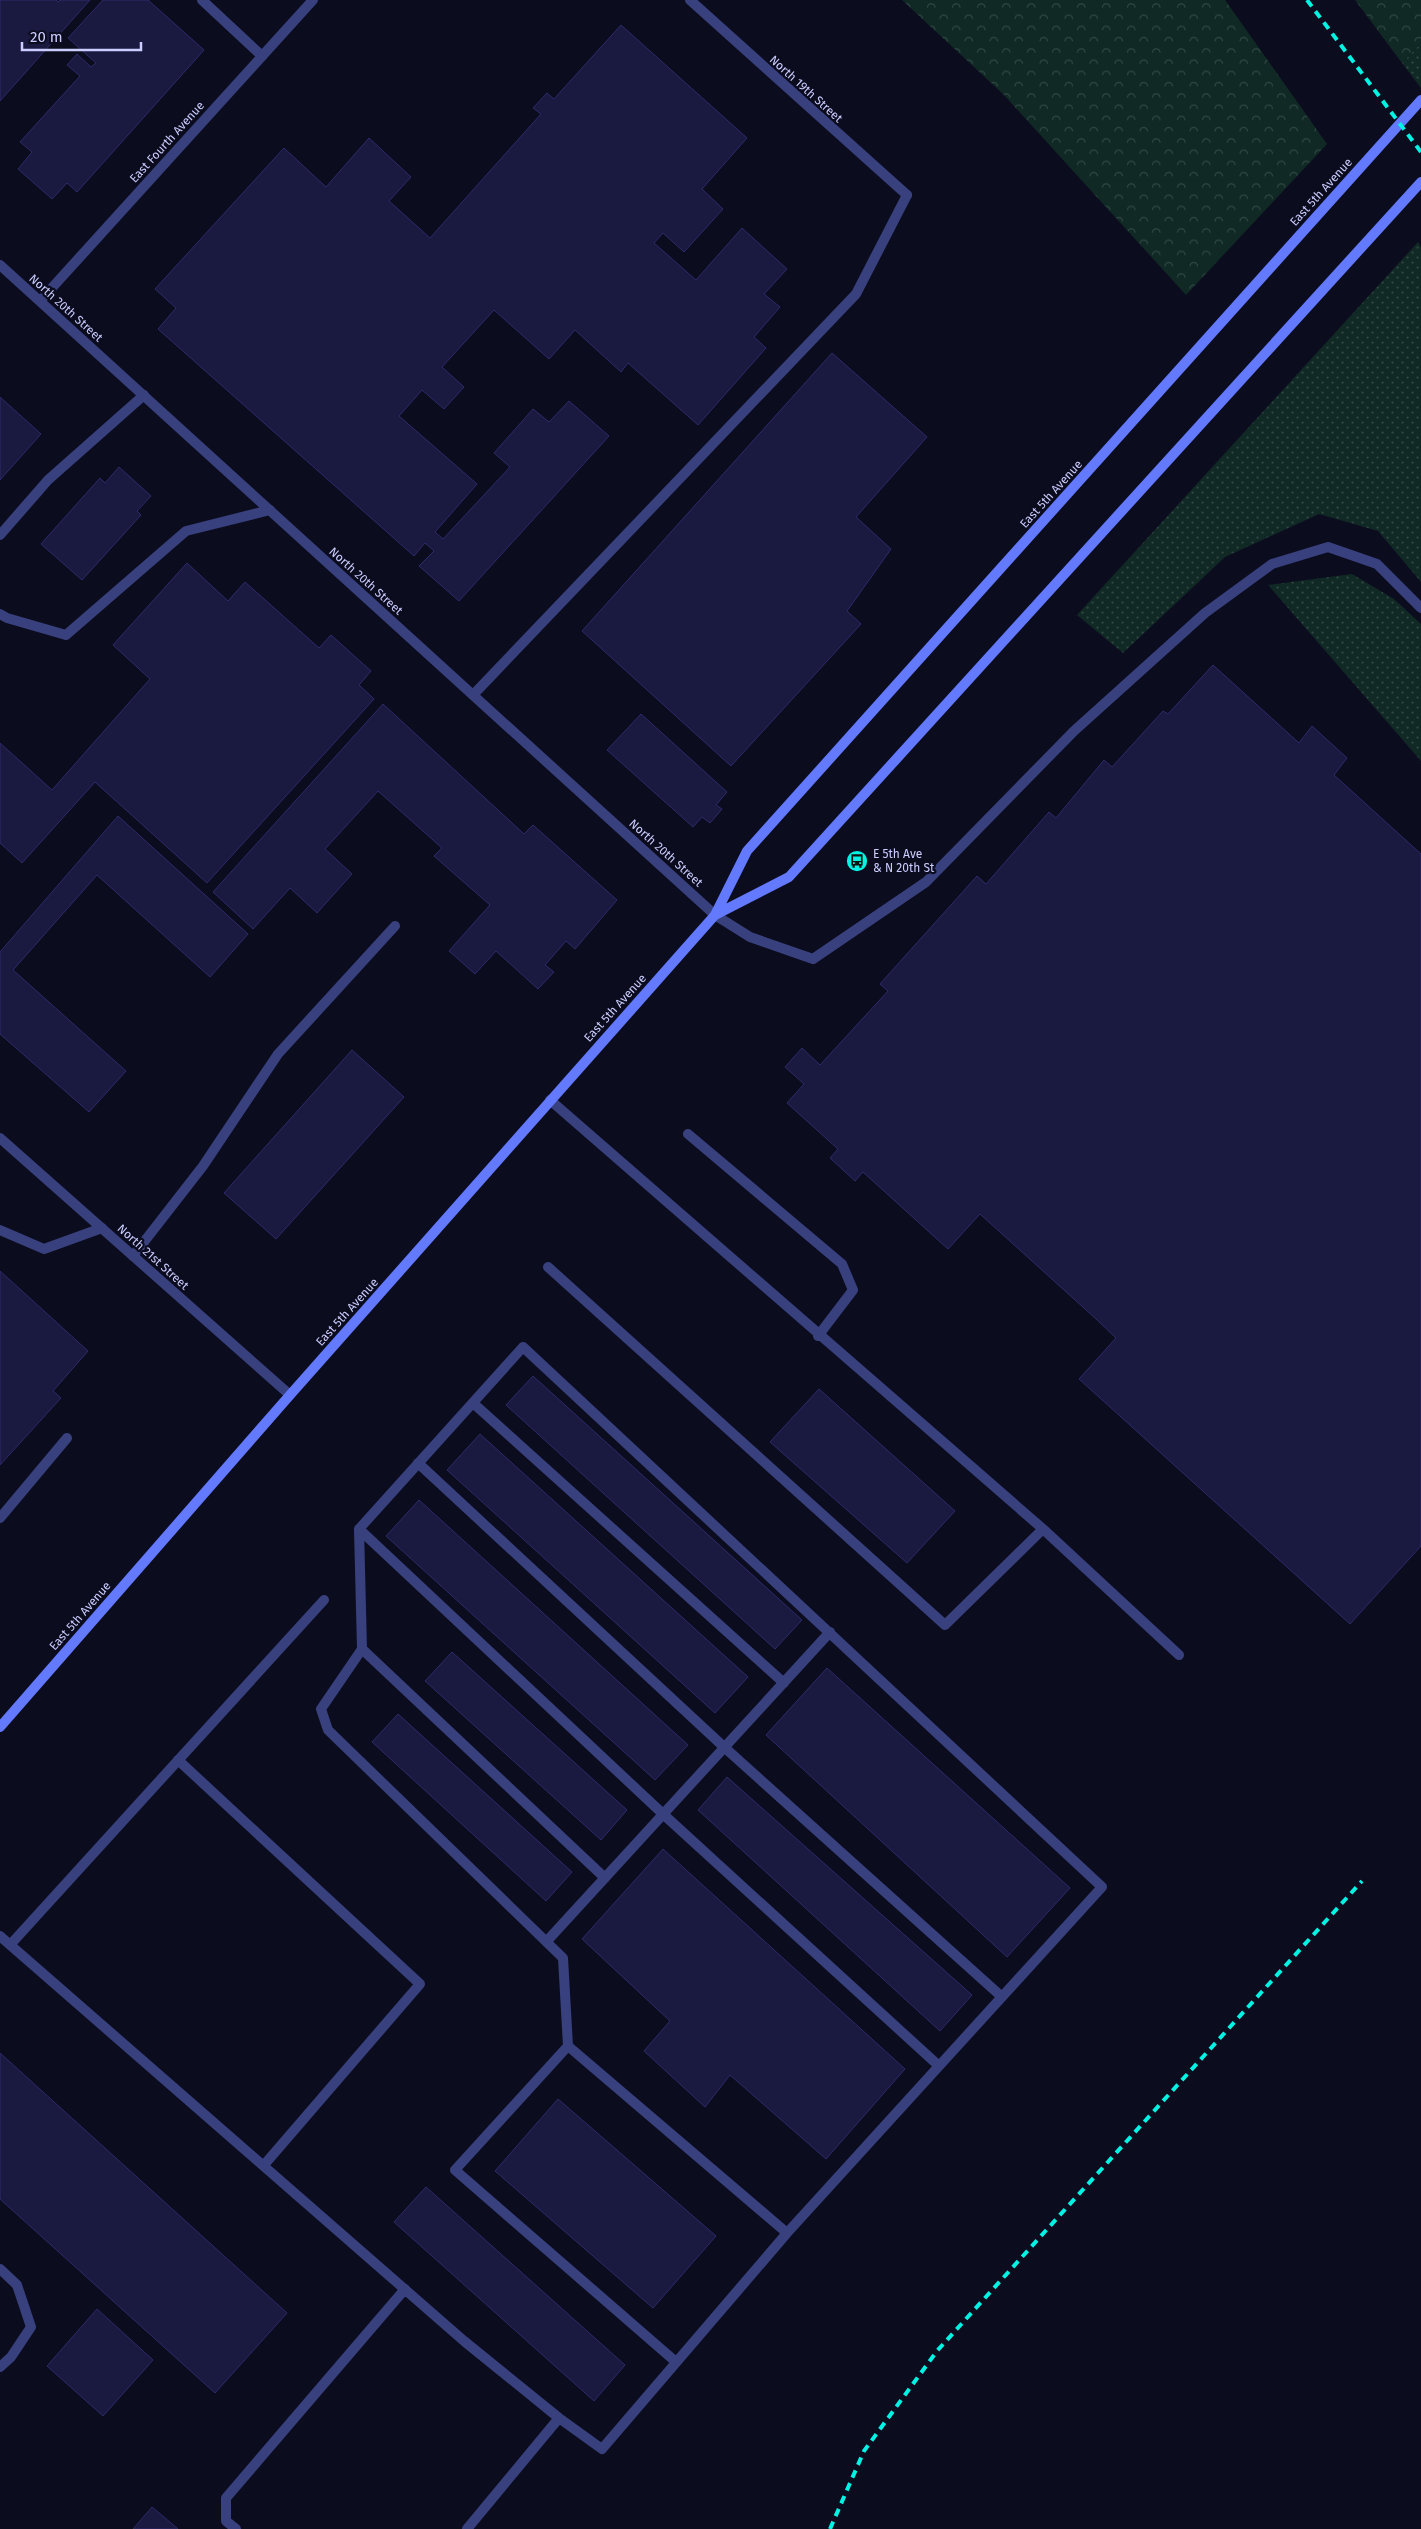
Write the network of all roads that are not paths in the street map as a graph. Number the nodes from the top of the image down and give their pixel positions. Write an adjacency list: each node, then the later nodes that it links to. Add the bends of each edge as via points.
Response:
1 (202, 0): 4 (street)
2 (312, 0): 4 (street, East Fourth Avenue)
3 (690, 0): 14 (street, North 19th Street, via 907,195 856,294)
4 (262, 56): 8 (street, East Fourth Avenue)
5 (1421, 100): 15 (main road, East 5th Avenue, via 747,851)
6 (1421, 182): 15 (main road, East 5th Avenue, via 789,877)
7 (0, 265): 8 (street, North 20th Street)
8 (40, 301): 9 (street, North 20th Street)
9 (144, 396): 10 (street, North 20th Street); 11 (street, via 48,480)
10 (270, 510): 13 (street, via 186,531 66,636); 14 (street, North 20th Street)
11 (0, 534)
12 (1421, 608): 15 (street, North 20th Street, via 1377,564 1328,547 1272,564 1206,613 1074,731 926,882 813,959 750,937)
13 (0, 614)
14 (473, 694): 15 (street, North 20th Street)
15 (715, 915): 17 (main road, East 5th Avenue)
16 (395, 926): 22 (street, via 278,1054 203,1166)
17 (550, 1100): 24 (street); 25 (main road, East 5th Avenue)
18 (688, 1134): 24 (street, via 842,1264 853,1290)
19 (0, 1138): 20 (street, North 21st Street)
20 (102, 1228): 21 (street, via 44,1249); 22 (street, North 21st Street)
21 (0, 1230)
22 (133, 1256): 25 (street, North 21st Street)
23 (548, 1267): 31 (street, via 945,1625)
24 (818, 1336): 31 (street)
25 (290, 1395): 37 (main road, East 5th Avenue)
26 (473, 1403): 28 (street); 33 (street, via 523,1347); 36 (street)
27 (67, 1438): 29 (street)
28 (418, 1463): 30 (street); 38 (street)
29 (0, 1518)
30 (359, 1529): 34 (street); 40 (street)
31 (1043, 1529): 35 (street)
32 (324, 1600): 39 (street)
33 (830, 1632): 36 (street); 45 (street, via 1102,1887)
34 (362, 1649): 41 (street); 43 (street, via 321,1708 328,1730)
35 (1179, 1655)
36 (784, 1683): 38 (street)
37 (0, 1727)
38 (724, 1747): 40 (street); 45 (street)
39 (178, 1760): 44 (street); 48 (street, via 420,1984)
40 (663, 1814): 41 (street); 47 (street)
41 (605, 1878): 43 (street)
42 (0, 1936): 44 (street)
43 (547, 1941): 46 (street, via 563,1958)
44 (10, 1945): 48 (street)
45 (1002, 1997): 47 (street)
46 (568, 2046): 49 (street); 52 (street, via 455,2170)
47 (939, 2066): 49 (street)
48 (264, 2165): 51 (street)
49 (787, 2233): 52 (street)
50 (0, 2269): 53 (street, via 17,2285 30,2327 11,2357)
51 (405, 2289): 54 (street, via 494,2367); 55 (street, via 226,2498 226,2521)
52 (676, 2362): 54 (street, via 602,2449)
53 (0, 2367)
54 (559, 2418): 56 (street)
55 (236, 2529)
56 (467, 2529)

